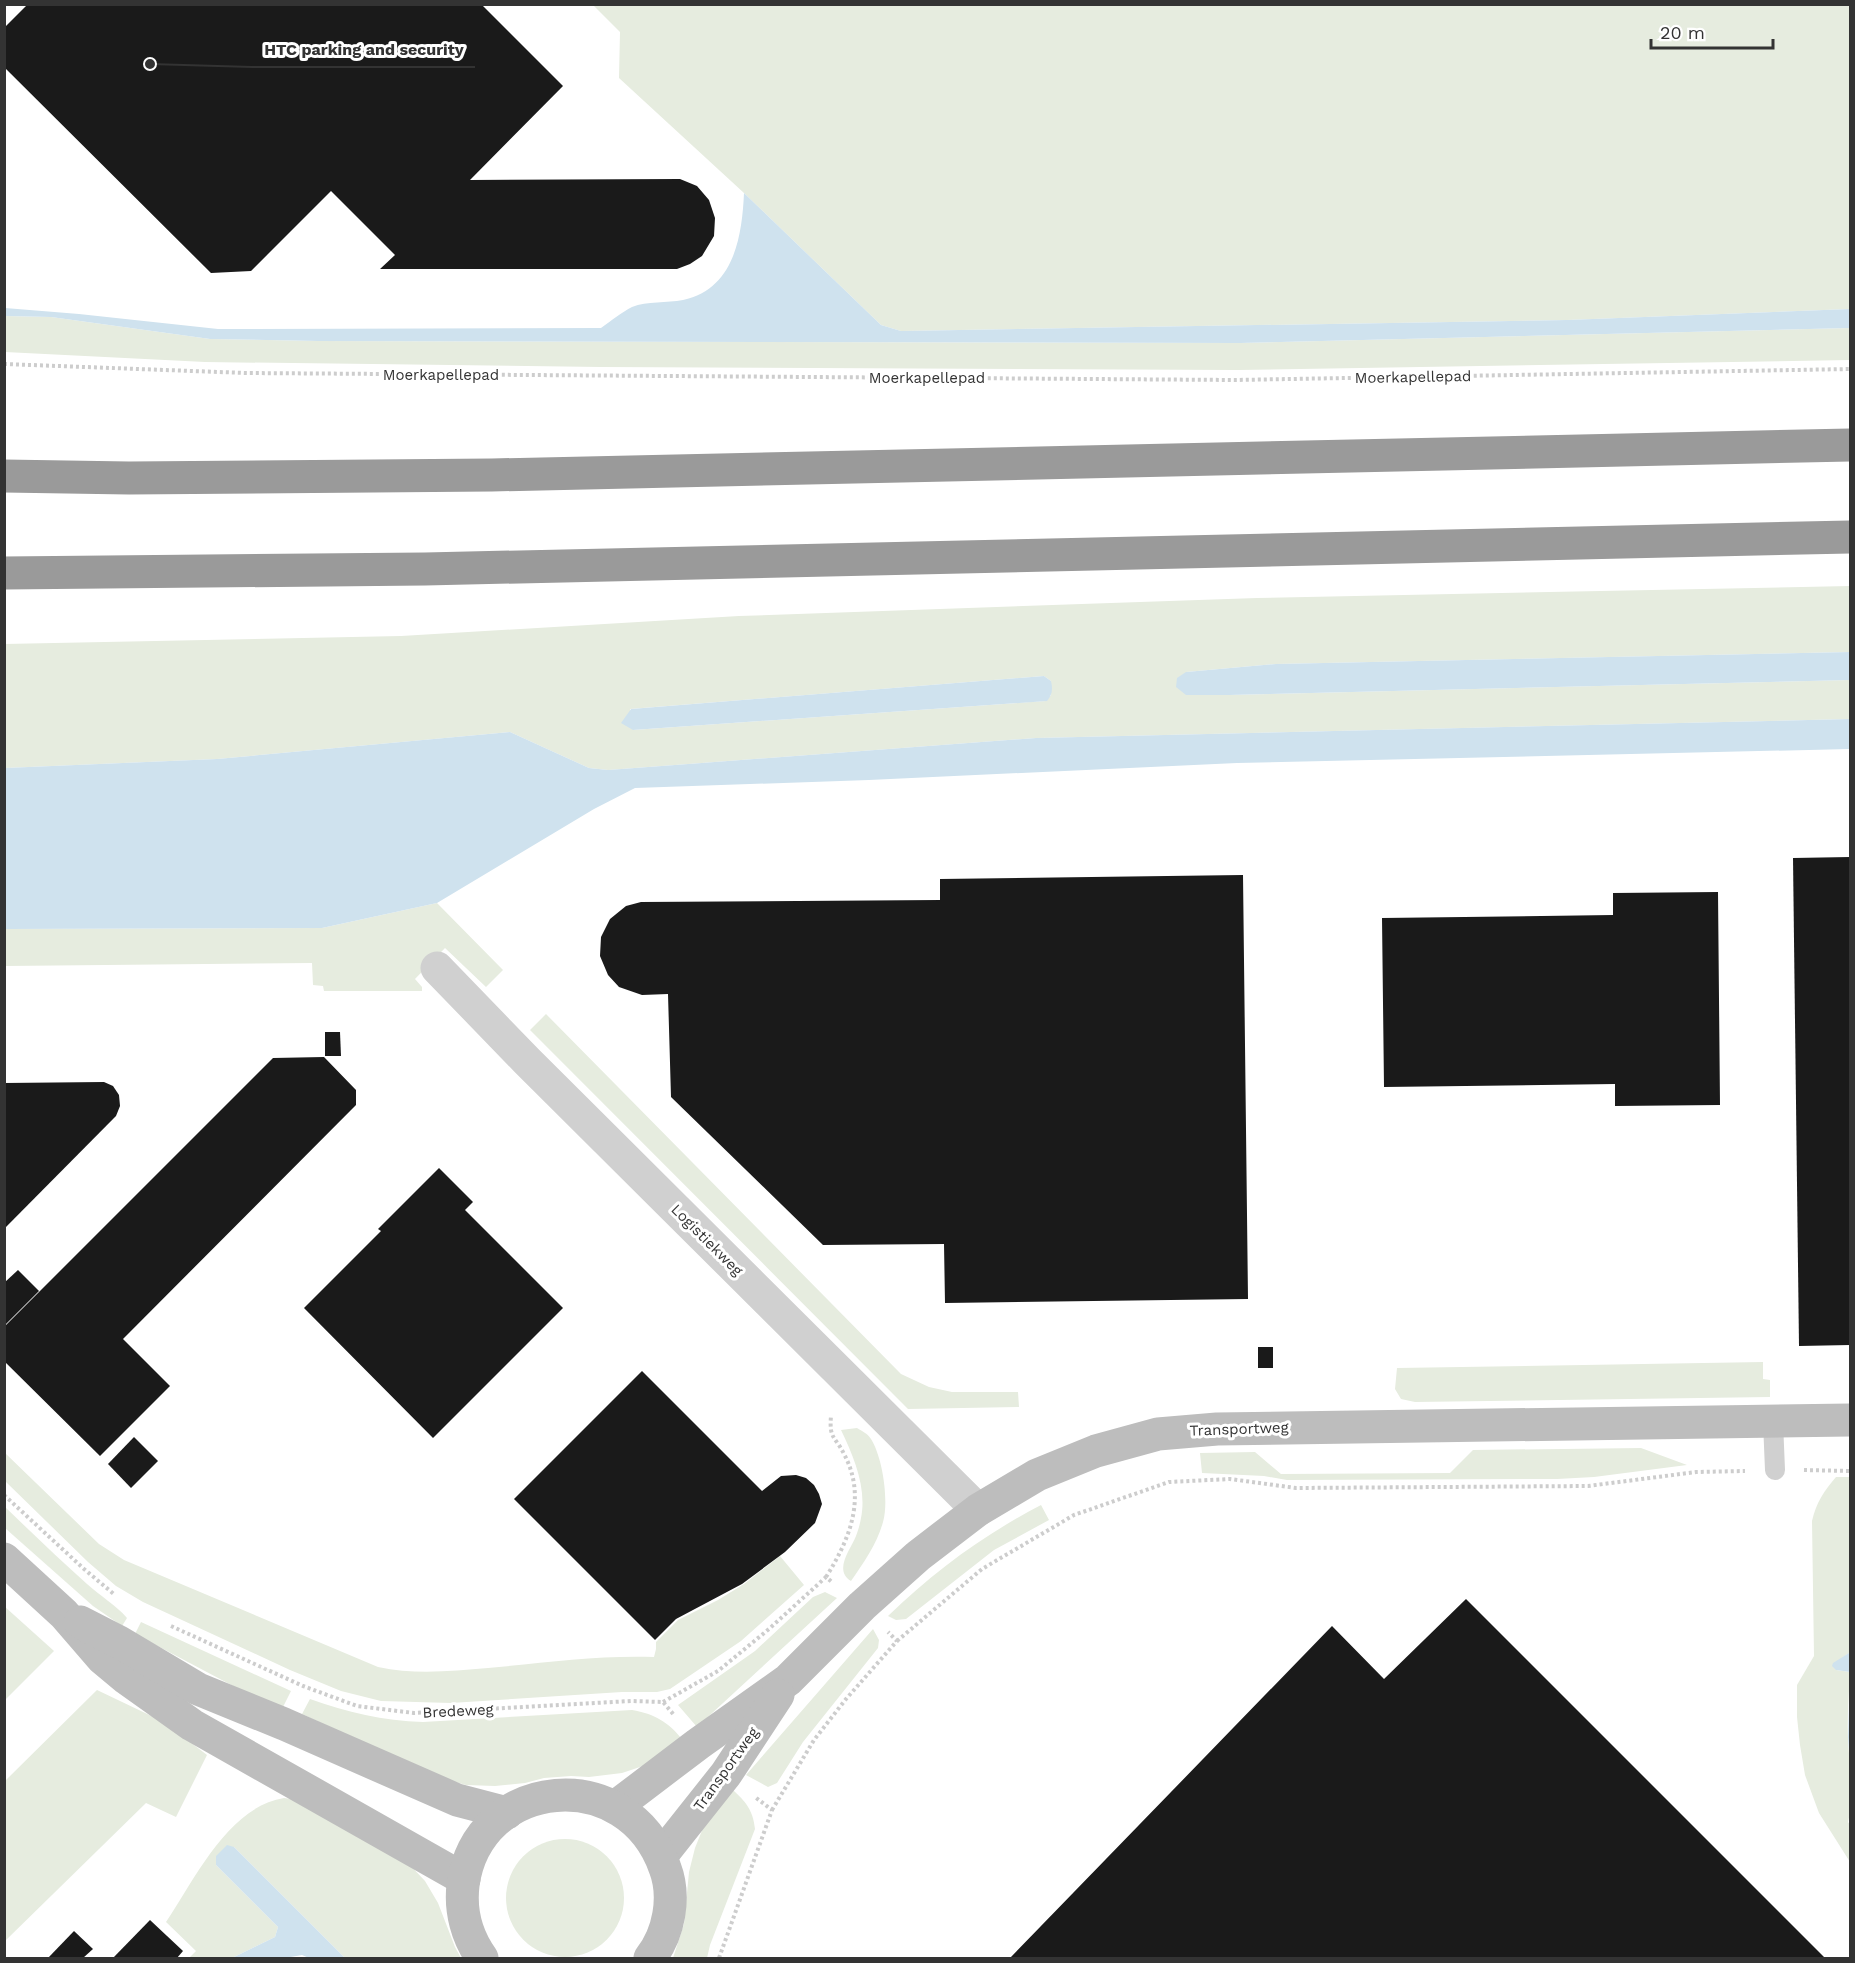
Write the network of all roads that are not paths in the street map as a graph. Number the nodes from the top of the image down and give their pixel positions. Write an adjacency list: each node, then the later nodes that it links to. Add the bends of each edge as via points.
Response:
1 (1851, 444): 2 (highway, via 492,475)
2 (4, 476)
3 (1851, 537): 4 (highway, via 425,569)
4 (4, 573)
5 (437, 968): 9 (street, Logistiekweg)
6 (1851, 1420): 7 (street, Transportweg)
7 (1773, 1422): 8 (lane); 9 (street, Transportweg, via 1346,1426 1158,1434 1096,1450 1037,1475)
8 (1775, 1470)
9 (978, 1510): 12 (street, Transportweg, via 862,1606)
10 (4, 1559): 11 (street)
11 (64, 1614): 14 (street, via 198,1689 457,1800); 16 (street, via 102,1658 192,1725)
12 (788, 1680): 13 (street, Transportweg); 15 (street, Transportweg, via 726,1774)
13 (615, 1806): 14 (street, via 579,1795 560,1794 523,1804); 15 (street, via 642,1827)
14 (507, 1813): 16 (street, via 479,1842)
15 (661, 1856): 18 (street, via 667,1871 670,1904 663,1937)
16 (464, 1879): 17 (street, via 466,1926)
17 (482, 1959)
18 (650, 1959)

